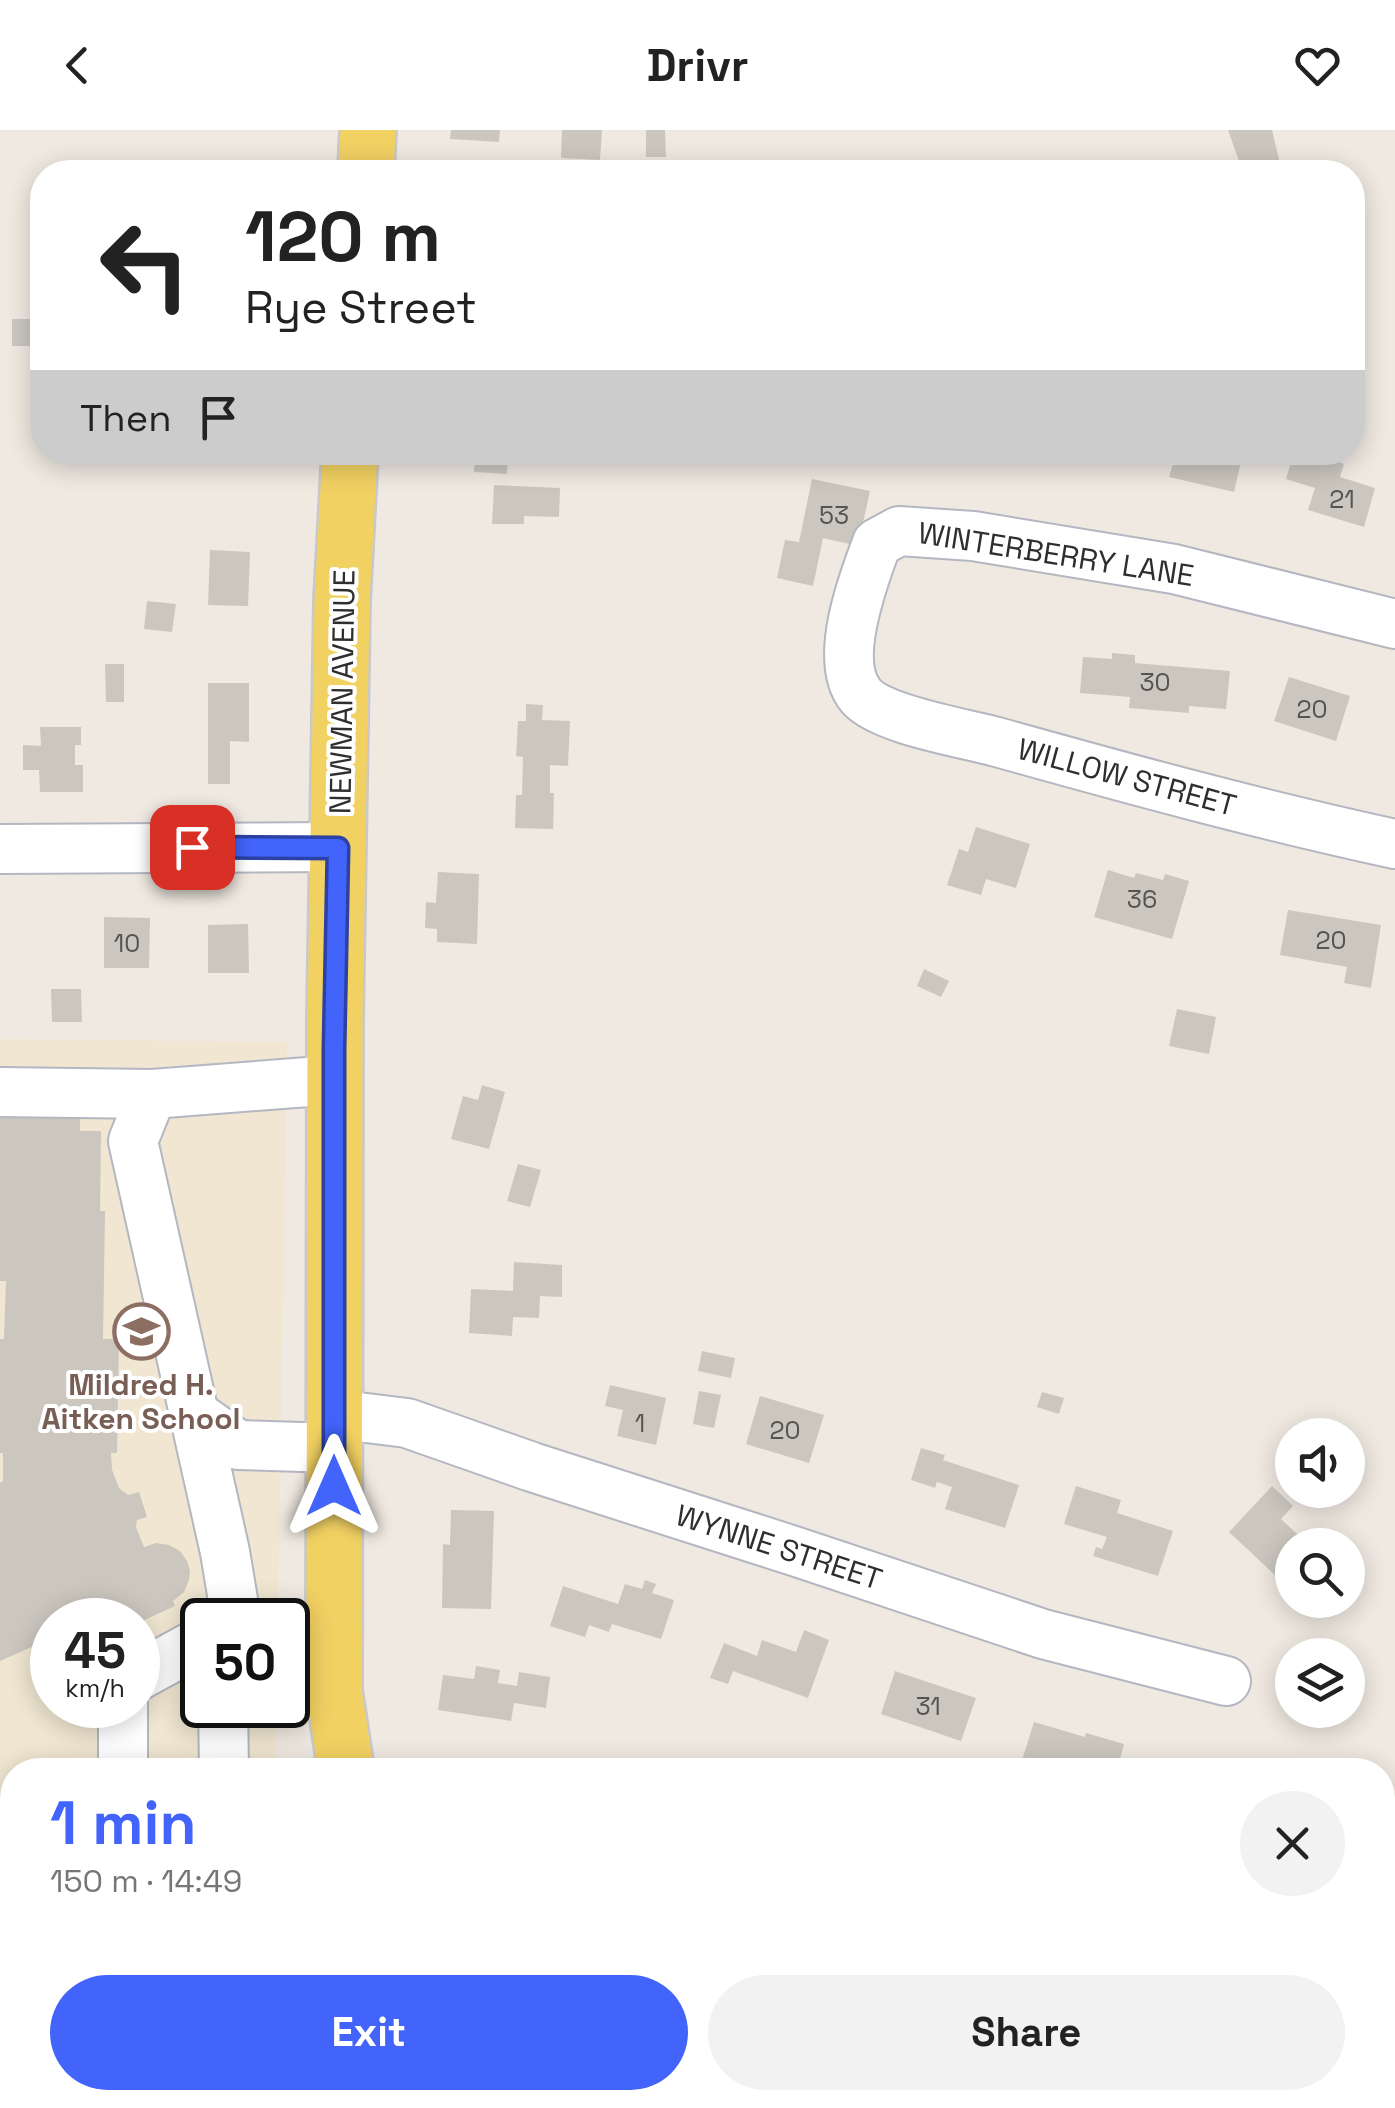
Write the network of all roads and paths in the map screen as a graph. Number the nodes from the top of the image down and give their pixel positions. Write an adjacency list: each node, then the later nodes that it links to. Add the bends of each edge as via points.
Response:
1 (368, 130): 2 (main road)
2 (367, 160)
3 (349, 465): 7 (main road, NEWMAN AVENUE)
4 (1395, 624): 5 (street, WINTERBERRY LANE, via 1174,569 899,530 877,542 855,616 848,654)
5 (862, 698): 6 (street, WILLOW STREET, via 926,725)
6 (1395, 844)
7 (338, 848): 8 (street); 9 (main road, NEWMAN AVENUE)
8 (0, 849)
9 (334, 1080): 11 (street); 13 (main road, NEWMAN AVENUE)
10 (0, 1092): 11 (street)
11 (152, 1094): 12 (street, via 133,1140)
12 (194, 1414): 13 (street, WYNNE STREET, via 238,1445); 14 (street)
13 (334, 1431): 15 (main road, NEWMAN AVENUE); 16 (street, WYNNE STREET, via 408,1423 1043,1634)
14 (233, 1598)
15 (310, 1637): 21 (main road, NEWMAN AVENUE, via 334,1691)
16 (1226, 1681)
17 (123, 1728): 19 (street)
18 (223, 1728): 20 (street)
19 (123, 1758)
20 (224, 1758)
21 (344, 1758)

